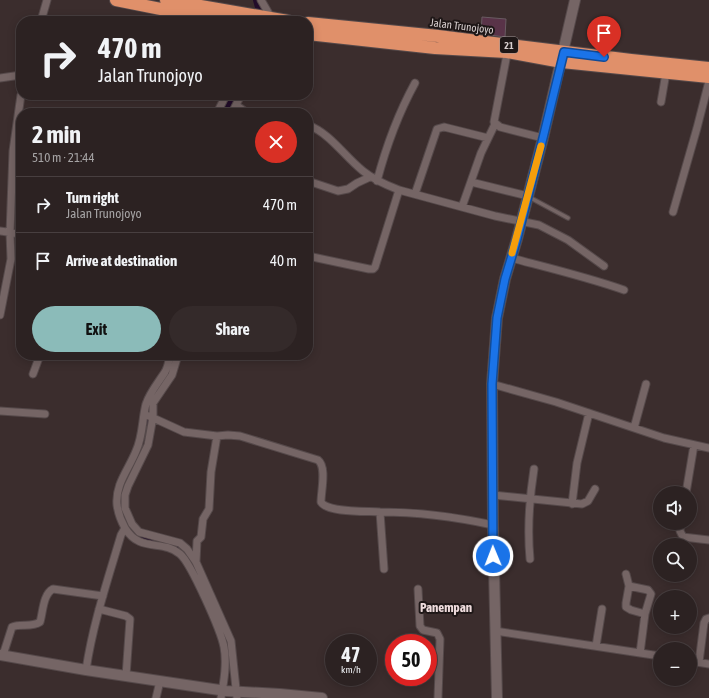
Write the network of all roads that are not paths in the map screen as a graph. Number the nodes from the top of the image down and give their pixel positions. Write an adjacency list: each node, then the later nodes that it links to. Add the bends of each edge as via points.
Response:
1 (47, 0): 7 (street)
2 (116, 0): 4 (highway)
3 (260, 0): 10 (street)
4 (159, 4): 6 (highway)
5 (574, 5): 15 (main road)
6 (177, 12): 8 (highway); 9 (highway)
7 (42, 16)
8 (197, 16)
9 (232, 16)
10 (260, 16)
11 (313, 24): 13 (highway, Jalan Trunojoyo / 21)
12 (313, 34): 13 (highway, Jalan Trunojoyo / 21)
13 (373, 35): 14 (highway, Jalan Trunojoyo / 21)
14 (508, 49): 15 (highway, Jalan Trunojoyo / 21); 28 (street)
15 (563, 57): 16 (highway, Jalan Trunojoyo / 21); 17 (highway, Jalan Trunojoyo / 21); 32 (main road)
16 (709, 68)
17 (666, 73): 20 (highway, Jalan Trunojoyo / 21); 24 (street)
18 (16, 75): 19 (street)
19 (0, 78)
20 (709, 78)
21 (709, 81): 40 (street)
22 (415, 83): 33 (street)
23 (238, 100): 25 (street)
24 (661, 102)
25 (236, 105): 26 (street); 27 (street)
26 (234, 108)
27 (240, 108)
28 (495, 124): 31 (street); 32 (street)
29 (313, 128): 33 (street, via 324,134)
30 (16, 132): 44 (street)
31 (488, 138): 34 (street); 37 (street, via 444,127 437,129)
32 (543, 138): 38 (main road)
33 (373, 179): 35 (street, via 338,191); 36 (street)
34 (471, 182): 38 (street); 39 (street)
35 (313, 183)
36 (399, 190): 37 (street); 46 (street, via 374,268)
37 (415, 194): 39 (street)
38 (528, 196): 41 (lane); 42 (main road)
39 (462, 207): 42 (street)
40 (673, 212)
41 (568, 218)
42 (521, 222): 47 (main road); 48 (street, via 546,228 568,240)
43 (0, 231): 44 (street)
44 (10, 233): 45 (street); 50 (street, via 11,259)
45 (16, 234)
46 (313, 257)
47 (511, 258): 49 (street); 55 (main road, via 500,296)
48 (604, 266)
49 (624, 290)
50 (0, 315)
51 (38, 360): 54 (street)
52 (169, 360): 60 (street, via 148,399)
53 (176, 360): 60 (street, via 172,375)
54 (33, 374)
55 (492, 384): 58 (street); 68 (main road)
56 (646, 384): 61 (street)
57 (0, 411): 59 (street)
58 (589, 413): 61 (street); 70 (street, via 577,463)
59 (45, 414)
60 (148, 416): 62 (street, via 178,430); 72 (street, via 148,445 126,492)
61 (634, 428): 63 (street)
62 (217, 436): 71 (street, via 240,436 318,460 323,467 321,502 324,506 347,511); 77 (street, via 211,472 209,509 203,519 197,541)
63 (694, 444): 64 (street); 66 (street)
64 (709, 448)
65 (534, 469): 69 (street)
66 (687, 486)
67 (595, 490): 70 (street, via 585,504)
68 (493, 495): 69 (street); 73 (main road)
69 (530, 498): 70 (street); 76 (street)
70 (572, 504)
71 (380, 512): 73 (street); 78 (street)
72 (126, 524): 77 (street, via 139,532 180,543); 82 (street); 83 (street, via 129,534 136,540 172,548 184,557)
73 (492, 525): 88 (main road)
74 (680, 530): 75 (street, via 683,537)
75 (709, 540)
76 (530, 559)
77 (196, 562): 83 (street)
78 (384, 569)
79 (626, 574): 80 (street)
80 (629, 586): 86 (street, via 626,606); 86 (street, via 650,591)
81 (418, 589): 101 (street, via 420,626 423,630 437,633 440,639)
82 (103, 596): 84 (street); 91 (street, via 50,590 40,622 12,627)
83 (211, 602): 98 (street, via 224,648); 98 (street, via 231,641)
84 (99, 609): 95 (street); 96 (street, via 130,619)
85 (602, 609): 89 (street)
86 (645, 614): 90 (street)
87 (709, 618): 93 (street, via 704,623)
88 (494, 631): 89 (street); 102 (main road)
89 (596, 646): 90 (street)
90 (640, 653): 92 (street)
91 (1, 655): 95 (main road)
92 (653, 655)
93 (699, 662): 94 (street)
94 (709, 664)
95 (86, 670): 96 (main road)
96 (126, 676): 97 (main road)
97 (160, 681): 98 (main road); 99 (street)
98 (230, 694): 100 (main road, via 280,694)
99 (156, 698)
100 (315, 698)
101 (438, 698)
102 (497, 698)

